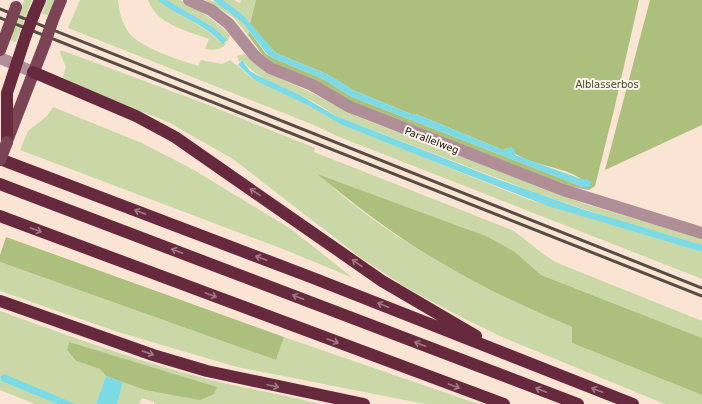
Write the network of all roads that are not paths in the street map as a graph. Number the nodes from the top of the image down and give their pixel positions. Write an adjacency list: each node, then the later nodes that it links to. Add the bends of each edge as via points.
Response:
1 (40, 0): 7 (highway, bridge)
2 (61, 0): 8 (main road, bridge)
3 (189, 0): 13 (street, Parallelweg, via 211,10 229,24 254,55 270,68 312,85 350,107 563,190)
4 (18, 4): 5 (main road, bridge)
5 (0, 50)
6 (0, 58): 7 (street)
7 (15, 65): 8 (street); 9 (highway, via 8,92)
8 (33, 72): 9 (main road); 15 (highway, one-way to 8, via 382,280 175,137 136,116)
9 (7, 142): 10 (main road, bridge)
10 (0, 159): 15 (highway, one-way to 10)
11 (0, 184): 18 (highway, one-way to 11)
12 (0, 216): 17 (highway, one-way to 17)
13 (702, 233)
14 (0, 301): 16 (highway, one-way to 16, via 153,355 207,371)
15 (510, 356): 19 (highway, one-way to 15)
16 (364, 404)
17 (504, 404)
18 (578, 404)
19 (633, 404)

